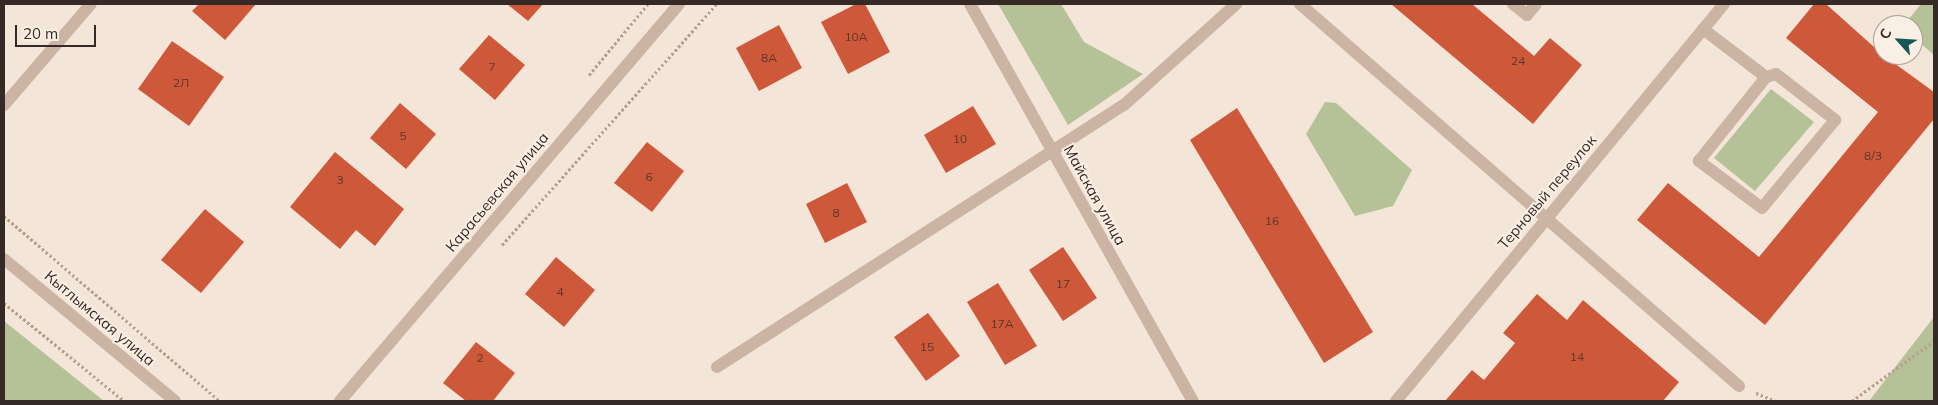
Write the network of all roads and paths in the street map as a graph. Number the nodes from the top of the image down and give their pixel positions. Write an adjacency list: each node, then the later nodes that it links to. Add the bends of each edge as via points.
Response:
1 (91, 4): 12 (street)
2 (679, 4): 25 (street, Карасьевская улица)
3 (717, 4): 16 (path)
4 (970, 4): 13 (street, Майская улица)
5 (1236, 4): 13 (street, via 1124,105)
6 (1300, 4): 15 (street)
7 (1513, 4): 8 (street, via 1527,15)
8 (1536, 4)
9 (1724, 4): 10 (street, Терновый переулок)
10 (1703, 29): 11 (street); 15 (street, Терновый переулок)
11 (1766, 77): 11 (street, via 1776,74 1835,120 1762,208 1699,161)
12 (4, 105)
13 (1052, 152): 20 (street); 26 (street, Майская улица)
14 (4, 216): 24 (path)
15 (1546, 217): 21 (street); 27 (street, Терновый переулок)
16 (500, 248)
17 (4, 259): 23 (street, Кытлымская улица)
18 (4, 302): 22 (path)
19 (1934, 341): 28 (path)
20 (717, 367)
21 (1739, 386)
22 (124, 401)
23 (175, 401)
24 (220, 401)
25 (340, 401)
26 (1193, 401)
27 (1396, 401)
28 (1852, 401)

